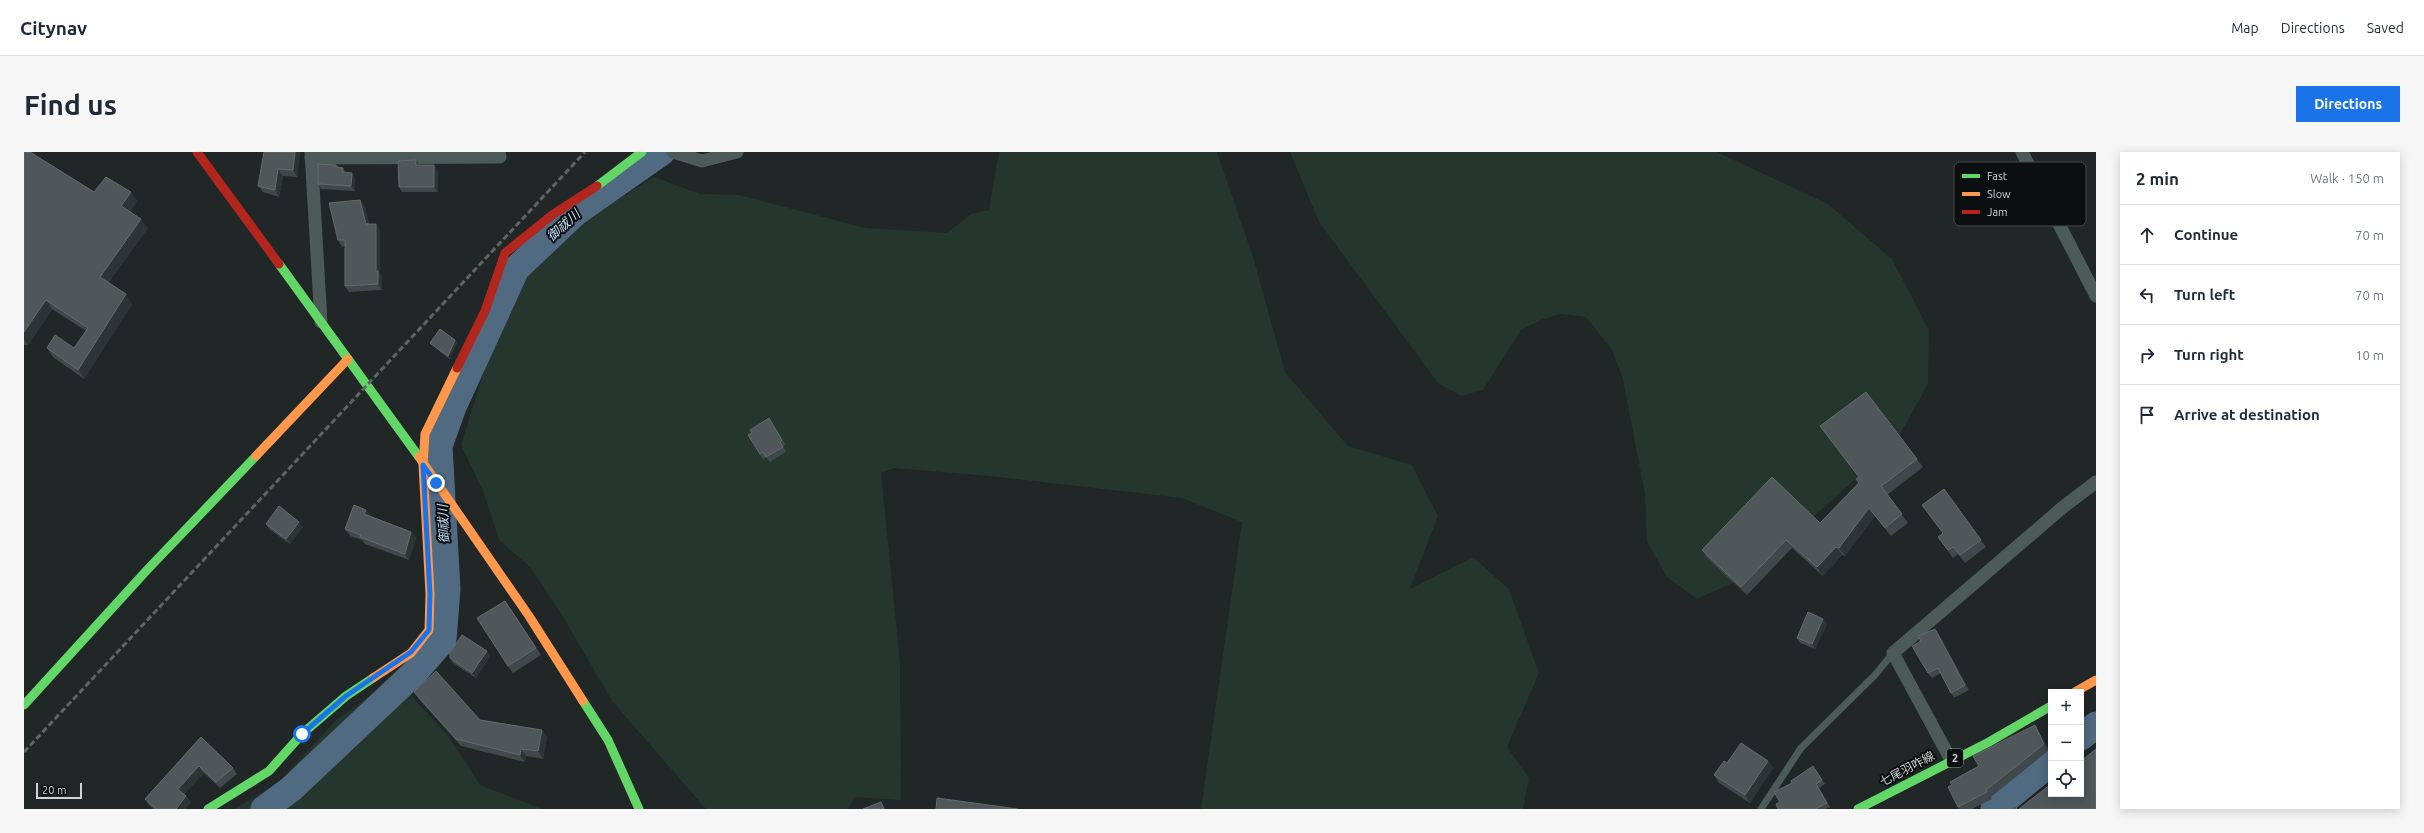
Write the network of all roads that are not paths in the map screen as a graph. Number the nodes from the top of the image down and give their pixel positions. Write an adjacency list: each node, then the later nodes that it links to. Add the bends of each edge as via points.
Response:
1 (197, 152): 10 (street)
2 (207, 152): 10 (lane)
3 (499, 152): 8 (street, via 500,157)
4 (642, 152): 15 (street, via 603,182 552,215 505,253 485,311 425,434)
5 (674, 152): 6 (street, via 702,162)
6 (737, 152)
7 (2022, 152): 9 (street)
8 (311, 155): 13 (street)
9 (2027, 162)
10 (206, 163): 13 (street)
11 (2060, 226): 12 (street)
12 (2096, 296)
13 (321, 322): 14 (street)
14 (348, 359): 15 (street); 20 (street, via 147,570)
15 (423, 465): 23 (street, via 430,594 429,630 411,652 346,696 302,734 269,771); 24 (street, via 529,616 608,740)
16 (2096, 482): 17 (street, via 2062,508)
17 (1893, 653): 22 (street); 25 (lane, via 1875,675 1801,748)
18 (2096, 680): 19 (street)
19 (2081, 689)
20 (24, 705)
21 (2048, 708): 22 (street, 七尾羽咋線 / 2, via 1989,742)
22 (1951, 760): 26 (street, 七尾羽咋線 / 2)
23 (208, 809)
24 (639, 809)
25 (1761, 809)
26 (1858, 809)

